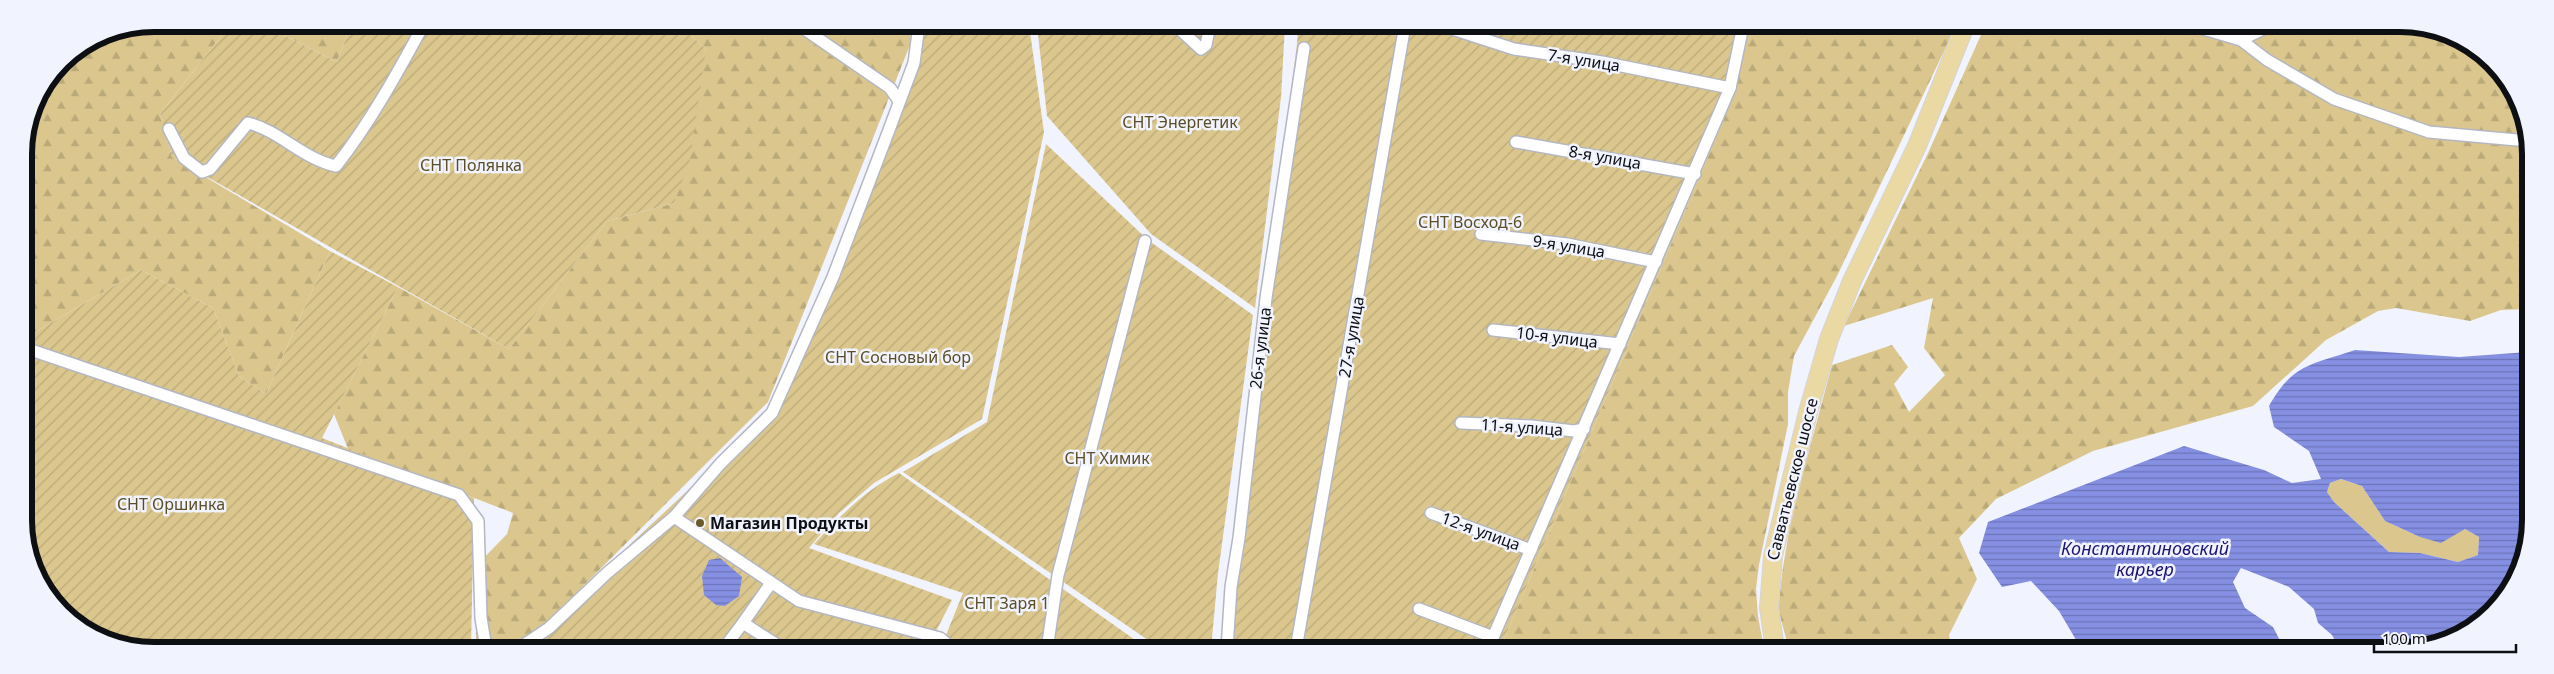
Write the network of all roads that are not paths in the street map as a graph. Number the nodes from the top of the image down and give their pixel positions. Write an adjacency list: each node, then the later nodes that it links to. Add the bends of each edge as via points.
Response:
1 (420, 32): 16 (street, via 336,166 302,151 261,126 248,123 210,169 202,172 184,158)
2 (809, 32): 15 (street, via 890,88)
3 (918, 32): 15 (street, via 914,63)
4 (1183, 32): 5 (street, via 1201,49 1206,45)
5 (1209, 32)
6 (1404, 32): 35 (street, 27-я улица)
7 (1462, 32): 14 (street, 7-я улица, via 1514,49 1602,62)
8 (1742, 32): 14 (street)
9 (1962, 32): 37 (main road, Савватьевское шоссе, via 1917,146 1838,312 1808,412 1773,556 1769,608)
10 (2214, 32): 12 (street)
11 (2257, 32): 12 (street)
12 (2241, 40): 17 (street, via 2267,60 2334,99 2429,132)
13 (1304, 48): 44 (street, 26-я улица, via 1265,307 1231,587)
14 (1730, 88): 19 (street)
15 (899, 101): 29 (street, via 833,277 772,413 721,463)
16 (169, 129)
17 (2520, 140)
18 (1516, 142): 19 (street, 8-я улица)
19 (1695, 174): 22 (street)
20 (1481, 234): 22 (street, 9-я улица, via 1567,244)
21 (1145, 241): 43 (street, via 1058,575)
22 (1656, 262): 24 (street)
23 (1493, 330): 24 (street, 10-я улица)
24 (1620, 344): 27 (street)
25 (32, 351): 38 (street, via 459,495 478,521 481,618)
26 (1461, 423): 27 (street, 11-я улица)
27 (1584, 429): 30 (street)
28 (1431, 513): 30 (street, 12-я улица)
29 (674, 518): 31 (street); 39 (street, via 607,573 549,628)
30 (1531, 550): 34 (street)
31 (771, 583): 33 (street); 42 (street, via 799,600)
32 (1419, 609): 34 (street)
33 (743, 623): 40 (street); 41 (street)
34 (1493, 637): 36 (street)
35 (1297, 641)
36 (1491, 641)
37 (1774, 641)
38 (485, 642)
39 (528, 642)
40 (729, 642)
41 (772, 642)
42 (945, 642)
43 (1048, 642)
44 (1227, 642)

